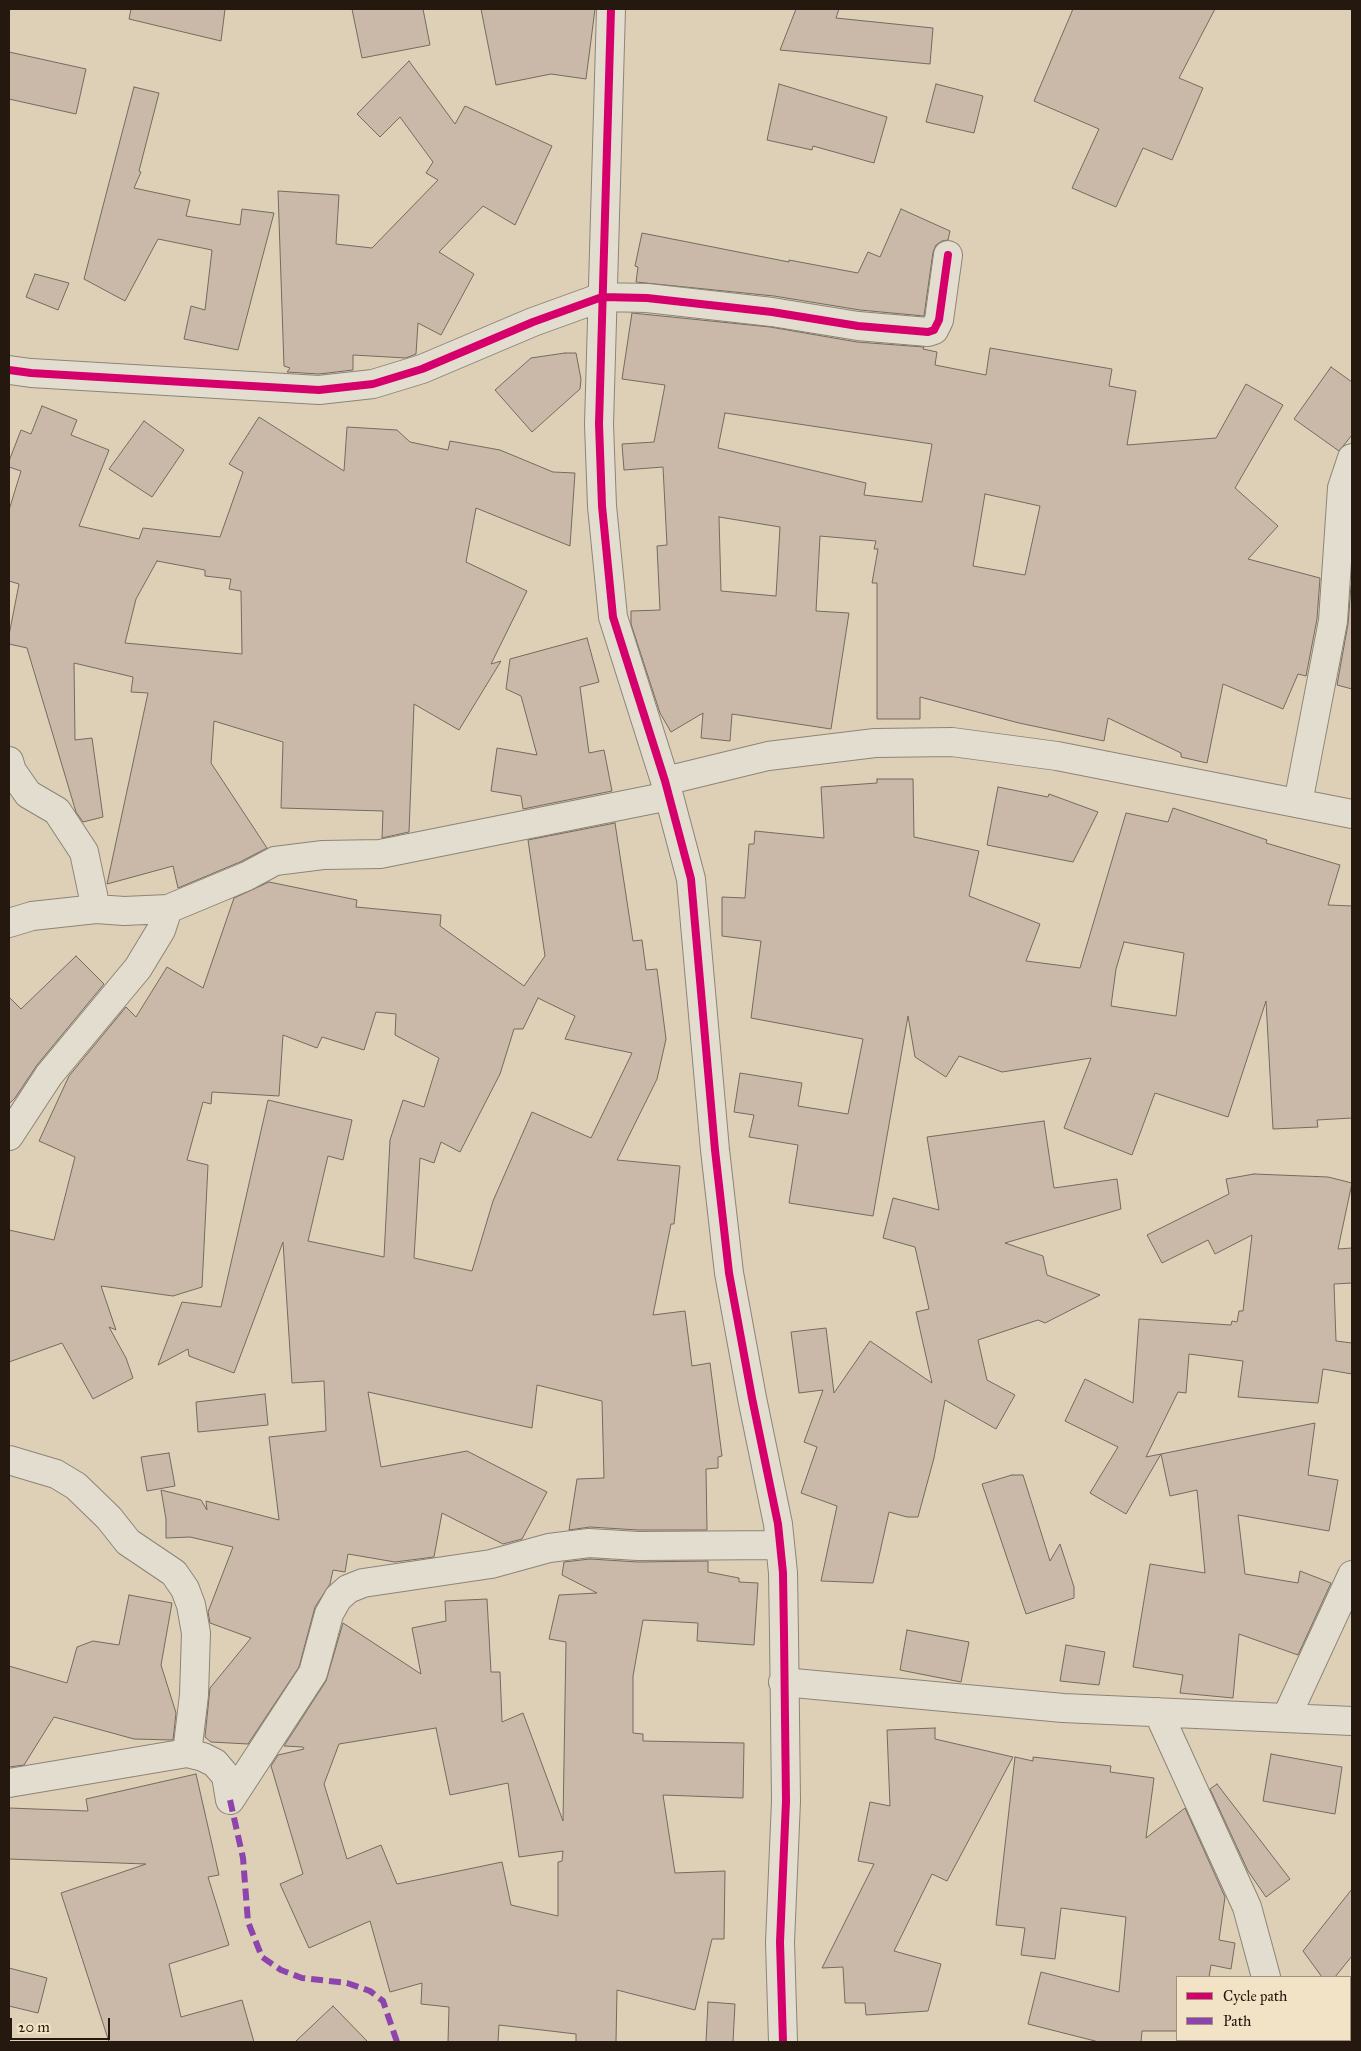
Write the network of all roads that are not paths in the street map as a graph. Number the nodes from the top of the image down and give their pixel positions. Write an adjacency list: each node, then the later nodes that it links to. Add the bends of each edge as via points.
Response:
1 (611, 9): 3 (street)
2 (948, 255): 3 (street, via 938,320 934,330 928,332 647,298)
3 (602, 297): 4 (street, via 507,332 422,369 364,385 319,390); 7 (street, via 602,506 614,617)
4 (9, 370)
5 (1352, 458): 8 (street, via 1342,488 1333,621)
6 (9, 762): 11 (street, via 28,794 57,812 84,852)
7 (667, 788): 8 (street, via 768,756 876,743 952,742 1058,756); 10 (street, via 380,854 323,855 275,861); 15 (street, via 691,879 729,1273)
8 (1298, 803): 9 (street)
9 (1352, 814)
10 (168, 909): 11 (street); 13 (street, via 161,930 138,968 49,1075)
11 (96, 910): 12 (street, via 32,916)
12 (9, 923)
13 (9, 1136)
14 (9, 1460): 21 (street, via 56,1474 76,1486 128,1542 174,1573 185,1589 196,1633 194,1695)
15 (780, 1545): 17 (street); 21 (street, via 589,1543 549,1548 491,1564 348,1589 338,1598 329,1614 313,1673 230,1800 226,1776 215,1763)
16 (1352, 1575): 19 (street)
17 (784, 1682): 18 (street, via 1063,1708); 24 (street, via 786,1800 780,1942)
18 (1158, 1712): 19 (street); 23 (street, via 1246,1907)
19 (1286, 1718): 20 (street)
20 (1352, 1721)
21 (187, 1753): 22 (street)
22 (9, 1783)
23 (1266, 1976)
24 (784, 2042)

